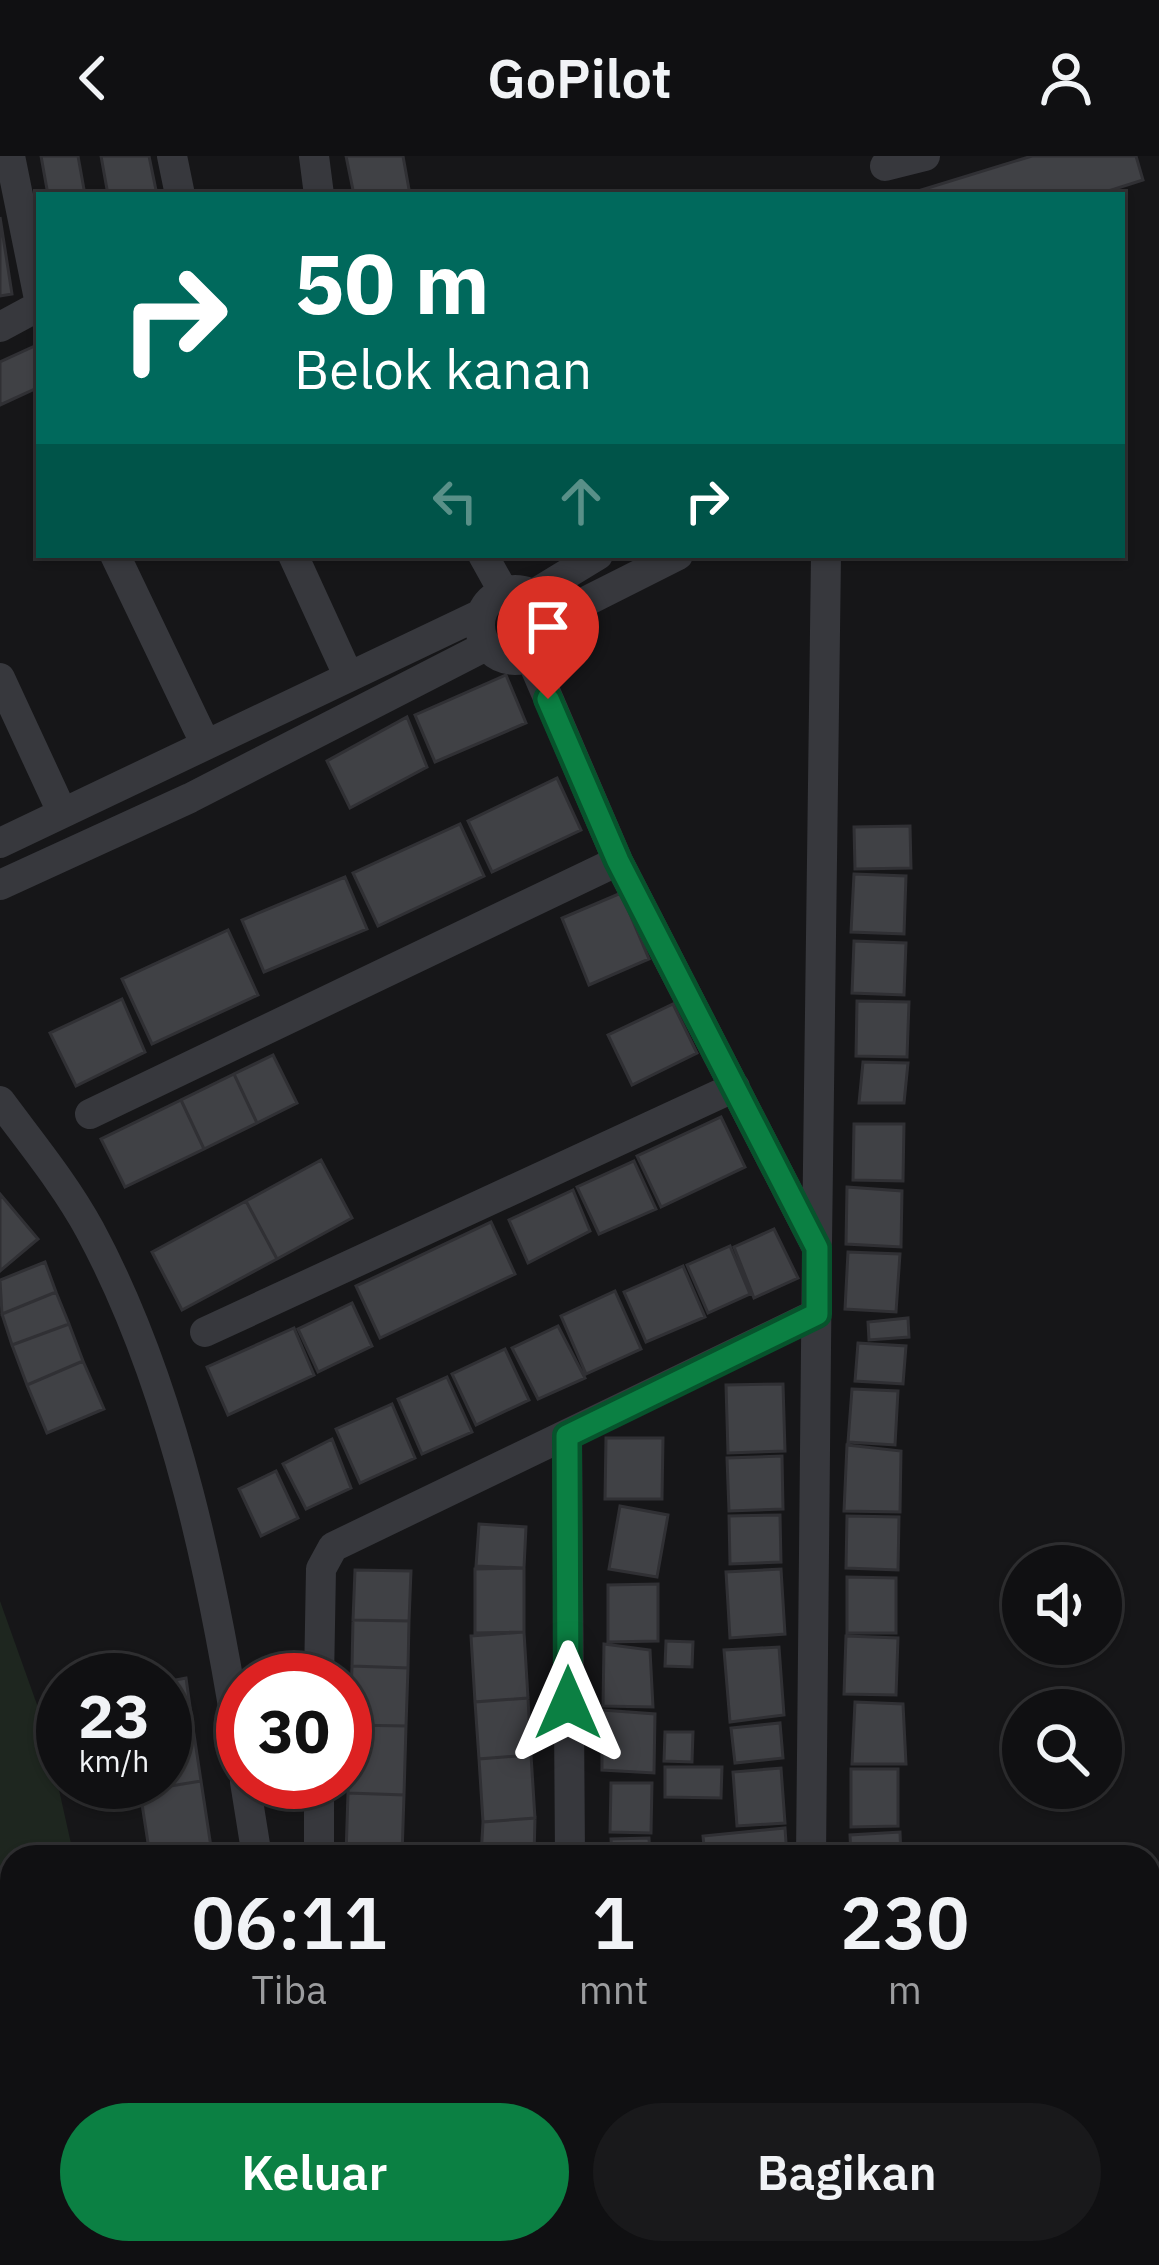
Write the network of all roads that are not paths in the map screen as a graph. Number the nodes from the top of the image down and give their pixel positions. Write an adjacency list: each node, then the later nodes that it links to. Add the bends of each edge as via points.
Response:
1 (10, 156): 8 (street)
2 (172, 156): 6 (street)
3 (314, 156): 7 (street)
4 (925, 156): 5 (street)
5 (885, 166)
6 (180, 192)
7 (313, 192)
8 (36, 287)
9 (36, 304): 10 (street)
10 (0, 327)
11 (116, 558): 23 (street)
12 (294, 558): 21 (street)
13 (486, 558): 17 (street)
14 (594, 558): 17 (street)
15 (668, 558): 17 (street)
16 (826, 558): 31 (street)
17 (529, 601): 18 (street); 20 (street, via 550,634)
18 (481, 614): 19 (street); 21 (street)
19 (486, 646): 20 (street, via 514,661); 27 (street)
20 (530, 658): 26 (street)
21 (348, 674): 23 (street)
22 (0, 678): 24 (street)
23 (206, 745): 24 (street)
24 (62, 812): 25 (street)
25 (0, 843)
26 (618, 861): 28 (street); 30 (street)
27 (0, 885)
28 (735, 1087): 31 (street); 33 (street)
29 (0, 1101): 35 (street, via 66,1190 114,1277 198,1535)
30 (90, 1114)
31 (817, 1248): 32 (street)
32 (817, 1314): 34 (street); 42 (street)
33 (206, 1332)
34 (567, 1436): 36 (street, via 333,1547 321,1569); 41 (street)
35 (221, 1653)
36 (320, 1653)
37 (249, 1809): 39 (street)
38 (319, 1809): 40 (street)
39 (254, 1845)
40 (319, 1845)
41 (570, 1845)
42 (811, 1845)

